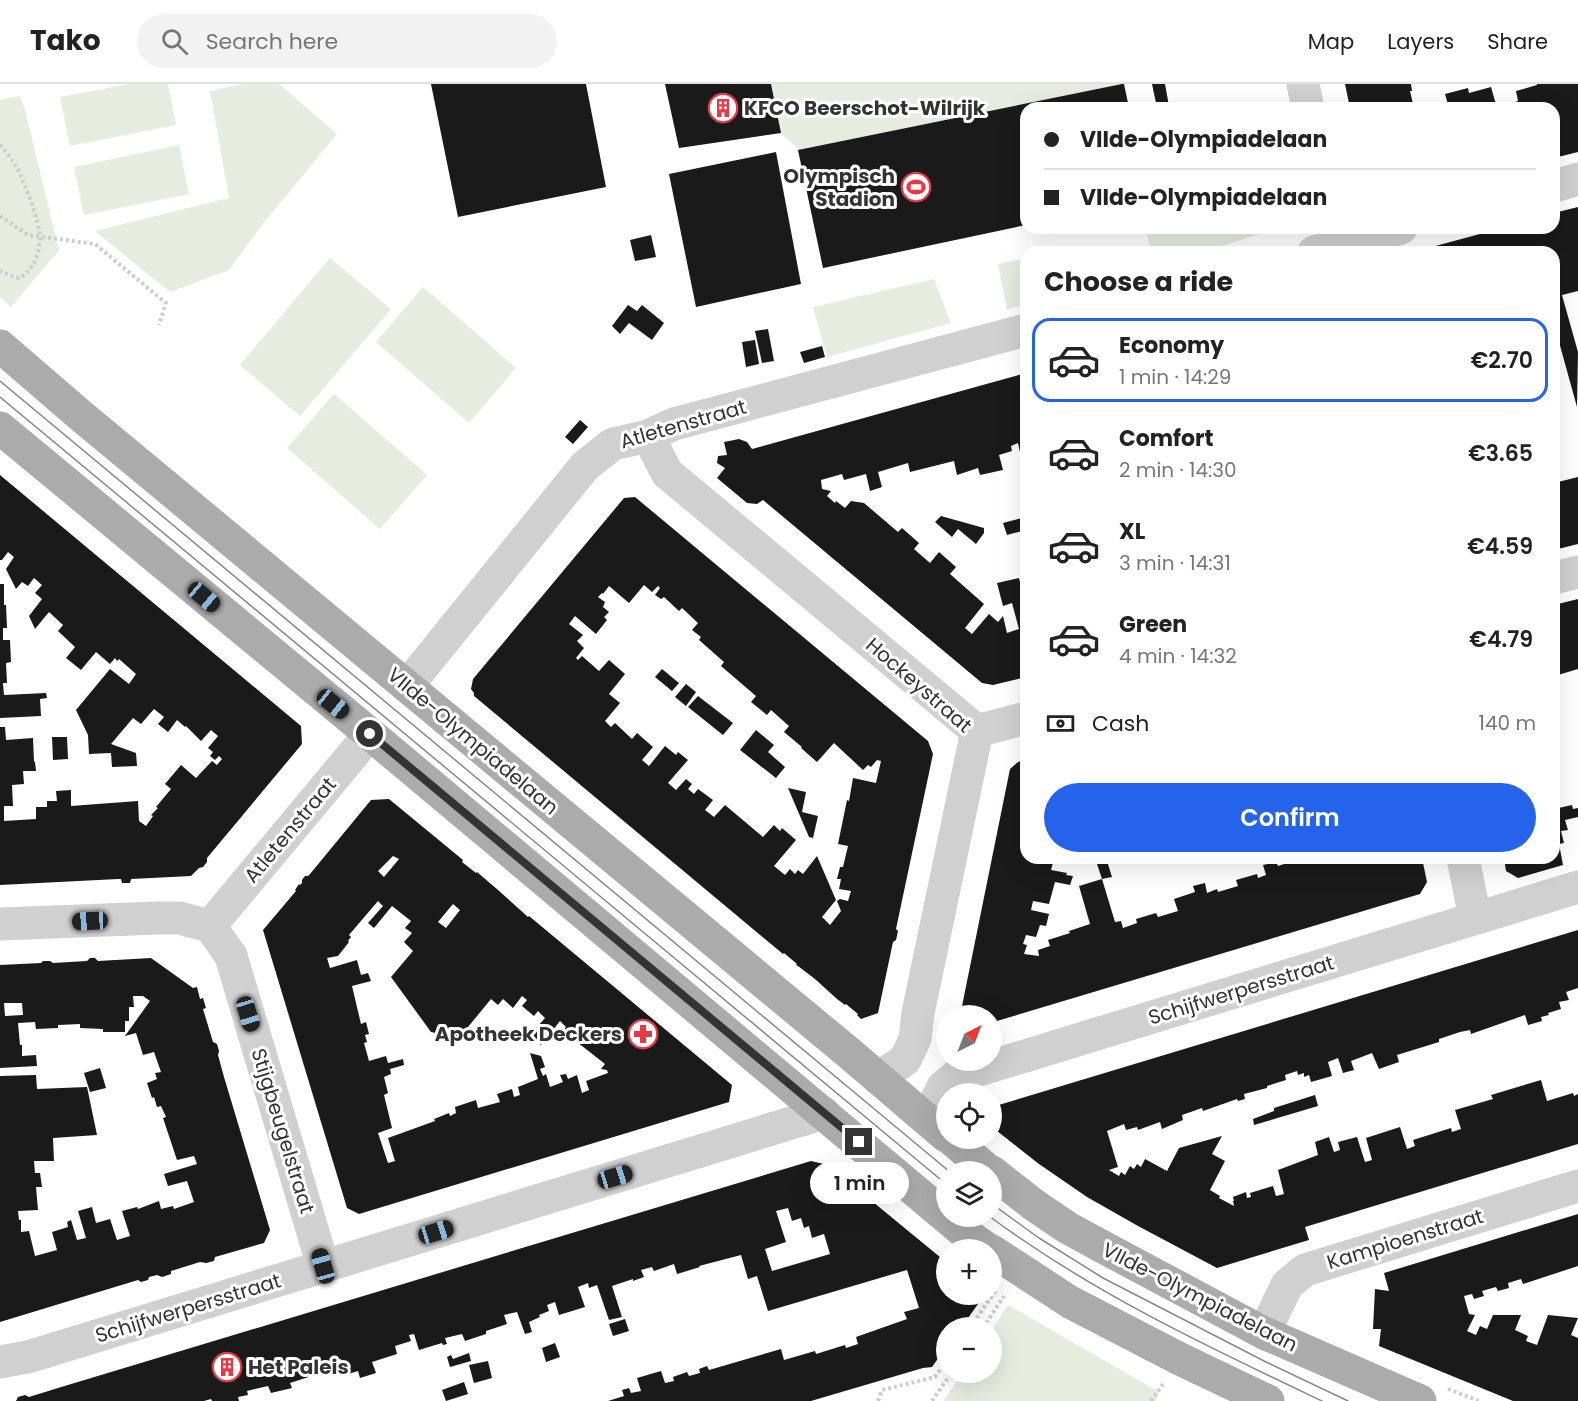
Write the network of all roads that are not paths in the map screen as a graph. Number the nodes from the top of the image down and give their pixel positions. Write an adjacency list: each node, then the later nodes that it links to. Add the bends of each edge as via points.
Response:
1 (1303, 84): 2 (street)
2 (1307, 102)
3 (1578, 179): 4 (street)
4 (1560, 184)
5 (1375, 234): 6 (street)
6 (1331, 244)
7 (1020, 332): 10 (street, Atletenstraat, via 674,424)
8 (0, 346): 13 (main road, VIIde-Olympiadelaan)
9 (0, 428): 16 (main road)
10 (648, 436): 13 (street, Atletenstraat, via 613,444 585,466); 15 (street, Hockeystraat, via 667,473)
11 (1578, 572): 12 (street)
12 (1560, 576)
13 (406, 686): 24 (main road, VIIde-Olympiadelaan)
14 (1020, 720): 15 (street)
15 (977, 731): 22 (street, Hockeystraat)
16 (370, 734): 21 (street, Atletenstraat); 26 (main road)
17 (1464, 864): 19 (street)
18 (1578, 887): 19 (street, Schijfwerpersstraat)
19 (1475, 918): 23 (street, Schijfwerpersstraat, via 979,1070)
20 (0, 924): 21 (street, via 179,918)
21 (210, 926): 34 (street, Stijgbeugelstraat, via 231,956)
22 (915, 1039): 23 (street, via 926,1054); 24 (street, Hockeystraat, via 905,1060)
23 (961, 1072): 25 (street)
24 (878, 1078): 27 (main road, VIIde-Olympiadelaan)
25 (949, 1083)
26 (824, 1113): 32 (main road); 34 (street, Schijfwerpersstraat)
27 (936, 1127)
28 (963, 1149): 29 (main road, VIIde-Olympiadelaan)
29 (978, 1161)
30 (1002, 1180): 35 (main road, VIIde-Olympiadelaan, via 1068,1228)
31 (1578, 1186): 35 (street, Kampioenstraat, via 1305,1270 1287,1285)
32 (974, 1239)
33 (1002, 1258): 37 (main road, via 1070,1302)
34 (323, 1266): 36 (street, Schijfwerpersstraat, via 28,1357)
35 (1264, 1333): 38 (main road, VIIde-Olympiadelaan)
36 (0, 1362)
37 (1268, 1401)
38 (1420, 1401)

